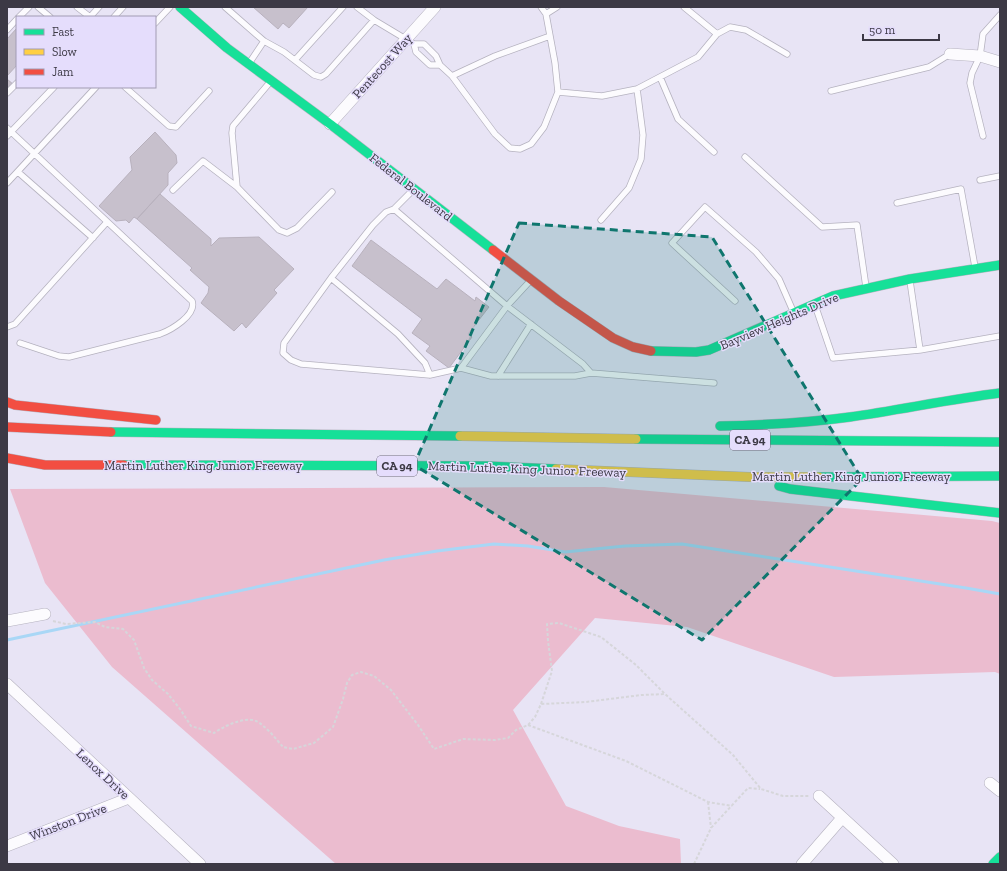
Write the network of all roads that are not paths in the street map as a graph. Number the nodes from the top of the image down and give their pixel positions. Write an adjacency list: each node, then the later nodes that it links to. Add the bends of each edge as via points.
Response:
1 (29, 7): 17 (lane)
2 (38, 7): 18 (lane)
3 (77, 7): 19 (lane)
4 (99, 7): 20 (lane)
5 (123, 7): 21 (lane)
6 (170, 7): 24 (lane)
7 (180, 7): 35 (main road, Federal Boulevard)
8 (225, 7): 28 (lane)
9 (343, 7): 33 (lane)
10 (357, 7): 23 (lane)
11 (435, 7): 29 (street, Pentecost Way)
12 (541, 7): 15 (lane)
13 (557, 7): 15 (lane)
14 (684, 7): 26 (lane)
15 (546, 14): 27 (lane)
16 (1000, 15): 32 (lane, via 982,34)
17 (20, 16)
18 (49, 16)
19 (89, 16)
20 (91, 16)
21 (115, 16)
22 (16, 20): 25 (lane)
23 (374, 20): 29 (lane); 33 (lane, via 321,77 314,75)
24 (156, 22)
25 (7, 30)
26 (717, 34): 30 (lane, via 730,27 746,30); 38 (lane, via 698,57)
27 (550, 36): 37 (lane, via 495,56); 47 (lane)
28 (264, 41): 33 (lane); 35 (lane)
29 (410, 41): 36 (lane, via 424,44 436,56); 36 (lane, via 416,52 430,65); 49 (street, Pentecost Way)
30 (787, 54)
31 (950, 54): 32 (street); 46 (lane, via 929,67)
32 (980, 56): 34 (street); 51 (lane, via 970,83)
33 (295, 60)
34 (1000, 62)
35 (249, 64): 39 (main road, Federal Boulevard)
36 (440, 65): 37 (lane)
37 (452, 76): 47 (lane, via 495,134 510,148 520,149 531,144 544,127)
38 (660, 77): 44 (lane); 52 (lane, via 678,119)
39 (271, 81): 49 (main road, Federal Boulevard); 59 (lane, via 233,126)
40 (16, 84): 48 (lane)
41 (53, 88): 50 (lane)
42 (95, 88): 53 (lane)
43 (126, 88): 45 (lane, via 169,126 176,127)
44 (637, 89): 47 (lane, via 602,96); 65 (lane, via 642,135 641,159 629,188)
45 (209, 91)
46 (831, 91)
47 (558, 92)
48 (7, 93)
49 (330, 124): 60 (main road, Federal Boulevard)
50 (8, 132): 53 (lane)
51 (983, 136)
52 (714, 152)
53 (35, 154): 55 (lane); 66 (lane)
54 (745, 157): 73 (lane, via 822,227 857,225)
55 (18, 172): 58 (lane); 67 (lane)
56 (1000, 176): 57 (lane)
57 (980, 180)
58 (7, 184)
59 (237, 187): 61 (lane, via 203,161); 62 (lane, via 279,230 287,233 298,228)
60 (414, 189): 64 (lane); 71 (main road, Federal Boulevard)
61 (173, 190)
62 (332, 192)
63 (897, 204): 69 (lane, via 961,189)
64 (394, 209): 70 (lane, via 386,212 374,225); 76 (lane)
65 (601, 220)
66 (107, 222): 67 (lane); 81 (lane, via 192,301 192,310 170,330 160,334 69,357)
67 (92, 238): 79 (lane, via 15,324)
68 (1000, 264): 69 (main road, Bayview Heights Drive)
69 (975, 269): 72 (main road, Bayview Heights Drive)
70 (331, 278): 86 (lane, via 398,334 425,363); 86 (lane, via 284,343 283,353 301,364)
71 (531, 280): 76 (lane); 83 (main road, Federal Boulevard, via 613,338 633,347)
72 (910, 280): 73 (main road, Bayview Heights Drive); 82 (lane)
73 (867, 290): 75 (main road, Bayview Heights Drive, via 833,296)
74 (735, 301): 77 (lane, via 672,243 705,207 756,252 779,278)
75 (815, 304): 77 (main road, Bayview Heights Drive); 82 (lane, via 833,358)
76 (507, 306): 78 (lane); 84 (lane)
77 (793, 313): 83 (main road, Bayview Heights Drive, via 710,350)
78 (531, 324): 85 (lane, via 583,364); 87 (lane)
79 (7, 327)
80 (1000, 336): 82 (lane)
81 (20, 343)
82 (920, 350)
83 (651, 351)
84 (460, 368): 86 (lane); 87 (lane)
85 (590, 373): 87 (lane, via 575,376); 88 (lane)
86 (430, 375)
87 (498, 376)
88 (714, 383)
89 (1000, 393): 94 (main road, via 848,417 793,423)
90 (7, 402): 91 (main road, via 15,405)
91 (166, 421)
92 (202, 424): 96 (main road)
93 (7, 427): 96 (main road, CA 94, via 94,432)
94 (710, 427)
95 (640, 430): 97 (main road)
96 (300, 434): 97 (main road, CA 94)
97 (500, 436): 98 (main road, CA 94)
98 (1000, 442)
99 (7, 458): 101 (main road, Martin Luther King Junior Freeway / CA 94)
100 (7, 465): 101 (main road)
101 (45, 465): 102 (main road, Martin Luther King Junior Freeway / CA 94, via 487,466)
102 (750, 476): 103 (main road, Martin Luther King Junior Freeway / CA 94); 104 (main road, via 790,489)
103 (1000, 476)
104 (1000, 513)
105 (45, 614): 106 (street)
106 (7, 621)
107 (7, 684): 111 (street, Lenox Drive)
108 (990, 783): 109 (street)
109 (1000, 791)
110 (819, 796): 112 (street)
111 (129, 798): 113 (street, Winston Drive); 115 (street, Lenox Drive)
112 (842, 818): 116 (street); 117 (street)
113 (7, 846)
114 (1000, 857): 118 (main road)
115 (200, 864)
116 (802, 864)
117 (892, 864)
118 (993, 864)

